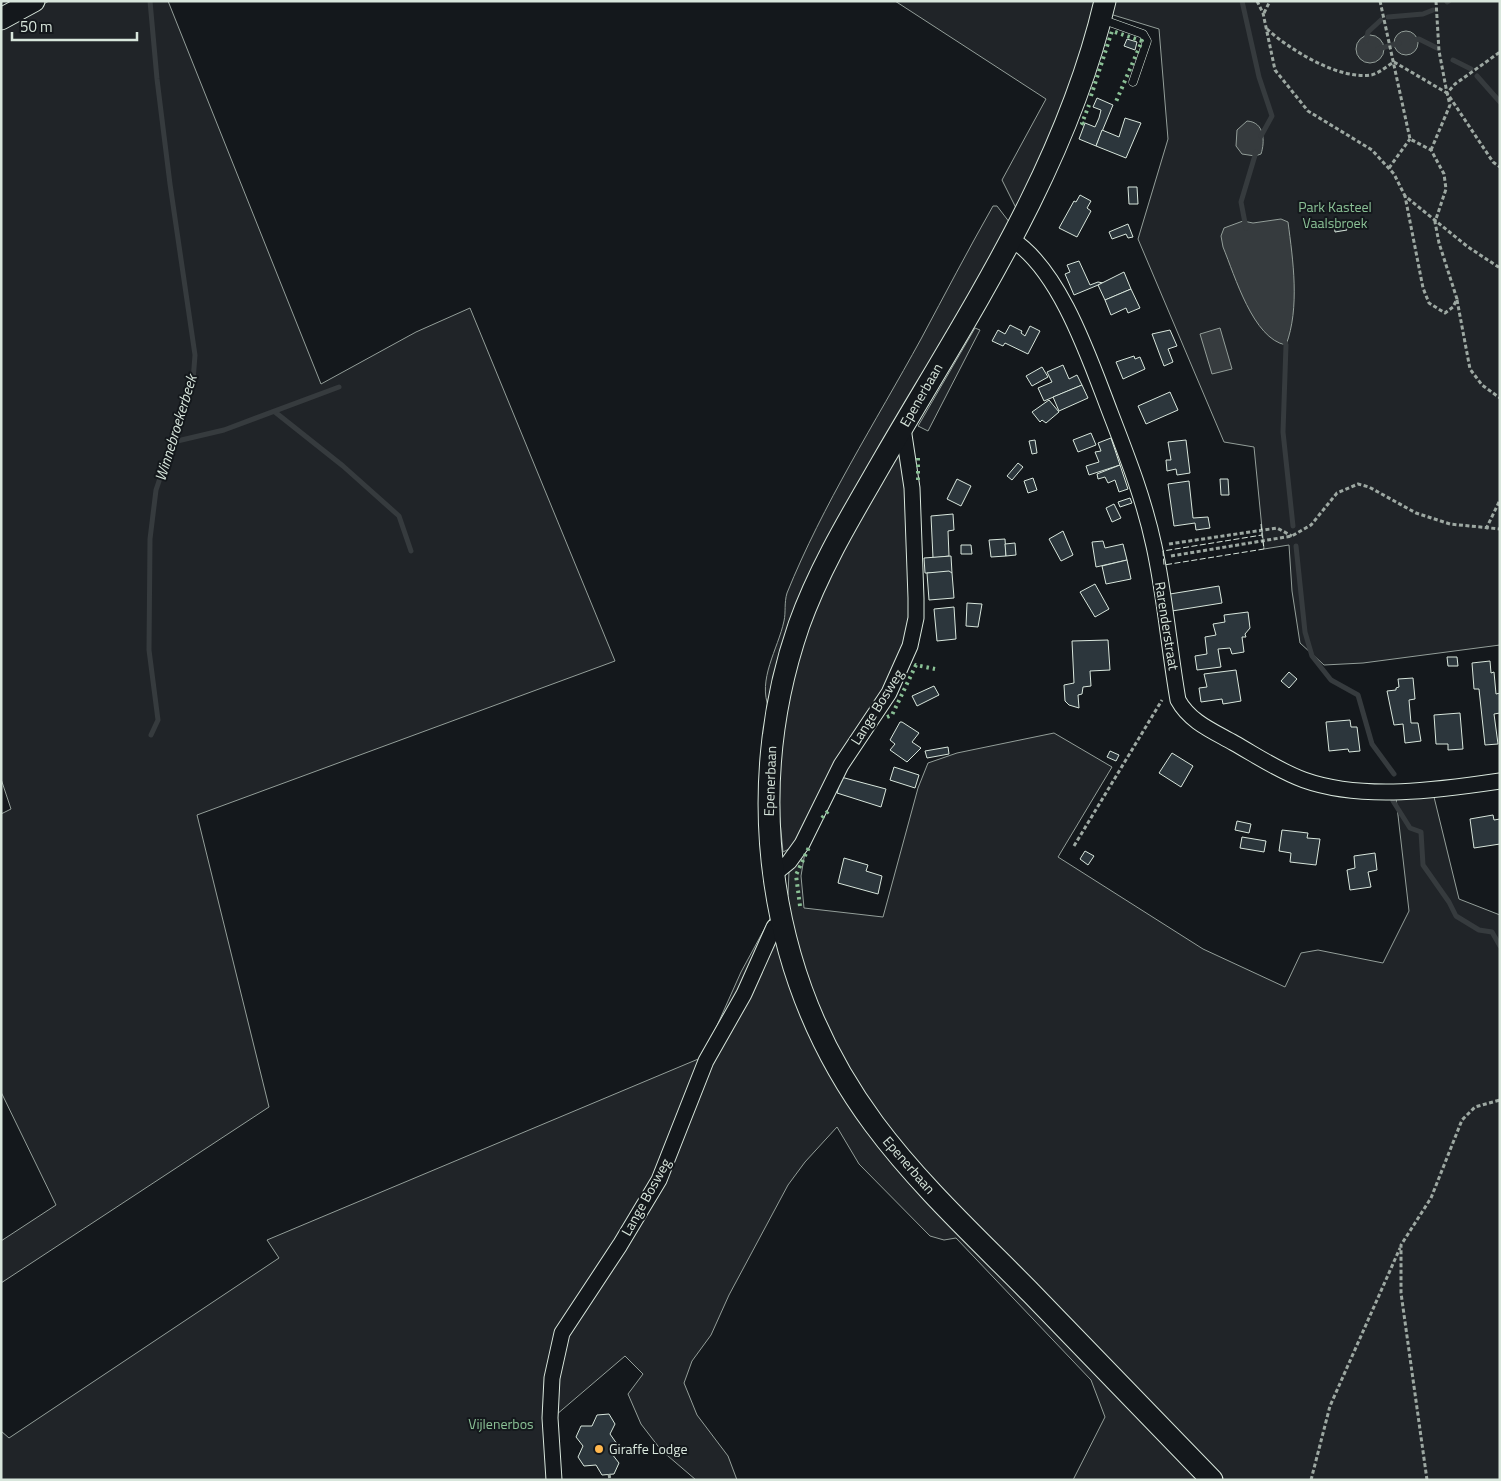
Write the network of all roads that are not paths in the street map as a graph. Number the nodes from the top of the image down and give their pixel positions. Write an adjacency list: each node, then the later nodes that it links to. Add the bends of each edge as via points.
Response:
1 (34, 1): 3 (street)
2 (1103, 10): 4 (lane, via 1143,34 1147,41); 5 (street, Epenerbaan, via 1079,90 1056,149)
3 (1, 19)
4 (1133, 82)
5 (1011, 239): 6 (street, Epenerbaan); 7 (street, Rarenderstraat, via 1030,254 1046,274 1080,336 1134,476 1155,553 1178,700 1183,708 1197,722 1268,763 1304,780 1343,790 1392,792)
6 (903, 428): 8 (street, Epenerbaan, via 825,564 799,626 777,712 769,768); 8 (street, Lange Bosweg, via 912,488 916,590 916,618 910,646 889,693 841,765 802,844 789,862)
7 (1500, 781)
8 (773, 875): 9 (street, Epenerbaan)
9 (782, 925): 10 (street, Lange Bosweg, via 774,927 768,937 744,994 706,1061 658,1180 562,1333 552,1378 550,1418); 11 (street, Epenerbaan, via 790,958 814,1018 843,1078 873,1123 931,1191)
10 (554, 1480)
11 (1212, 1480)

